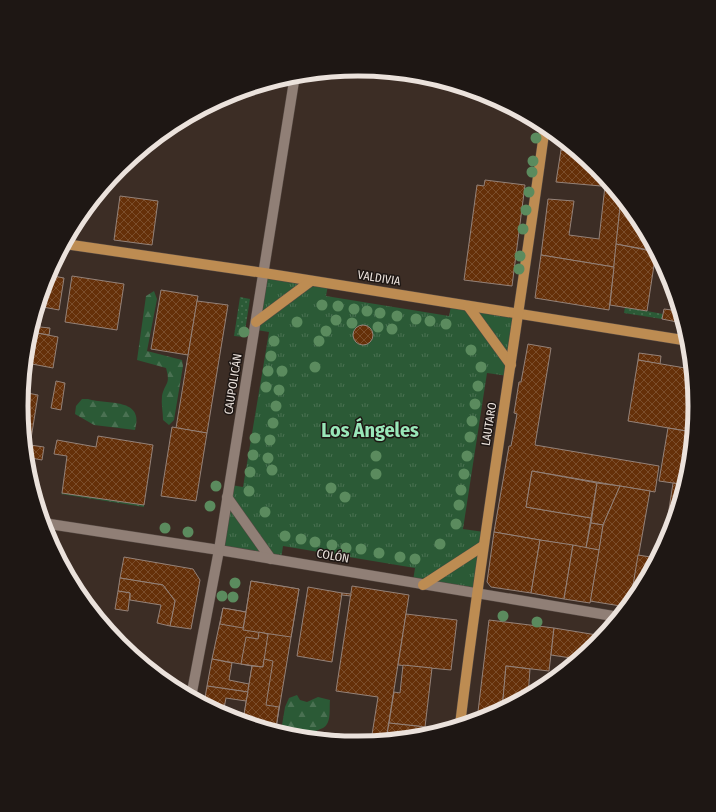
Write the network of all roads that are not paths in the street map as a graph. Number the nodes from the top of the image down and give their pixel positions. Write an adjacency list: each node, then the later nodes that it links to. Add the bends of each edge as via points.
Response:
1 (294, 82): 4 (street, CAUPOLICÁN)
2 (544, 134): 7 (main road, LAUTARO)
3 (70, 245): 4 (main road, VALDIVIA)
4 (264, 273): 5 (main road, VALDIVIA); 8 (street, CAUPOLICÁN)
5 (311, 280): 6 (main road, VALDIVIA); 8 (main road)
6 (468, 306): 7 (main road, VALDIVIA); 10 (main road)
7 (519, 314): 9 (main road, VALDIVIA); 10 (main road, LAUTARO)
8 (256, 322): 11 (street, CAUPOLICÁN)
9 (681, 340)
10 (512, 365): 13 (main road, LAUTARO)
11 (227, 497): 14 (street, CAUPOLICÁN); 15 (street)
12 (50, 524): 14 (street, COLÓN)
13 (483, 546): 16 (main road); 17 (main road, LAUTARO)
14 (219, 550): 15 (street, COLÓN); 19 (street, CAUPOLICÁN)
15 (271, 559): 16 (street, COLÓN)
16 (422, 585): 17 (street, COLÓN)
17 (476, 594): 18 (street, COLÓN); 20 (main road, LAUTARO)
18 (613, 616)
19 (192, 691)
20 (461, 719)

